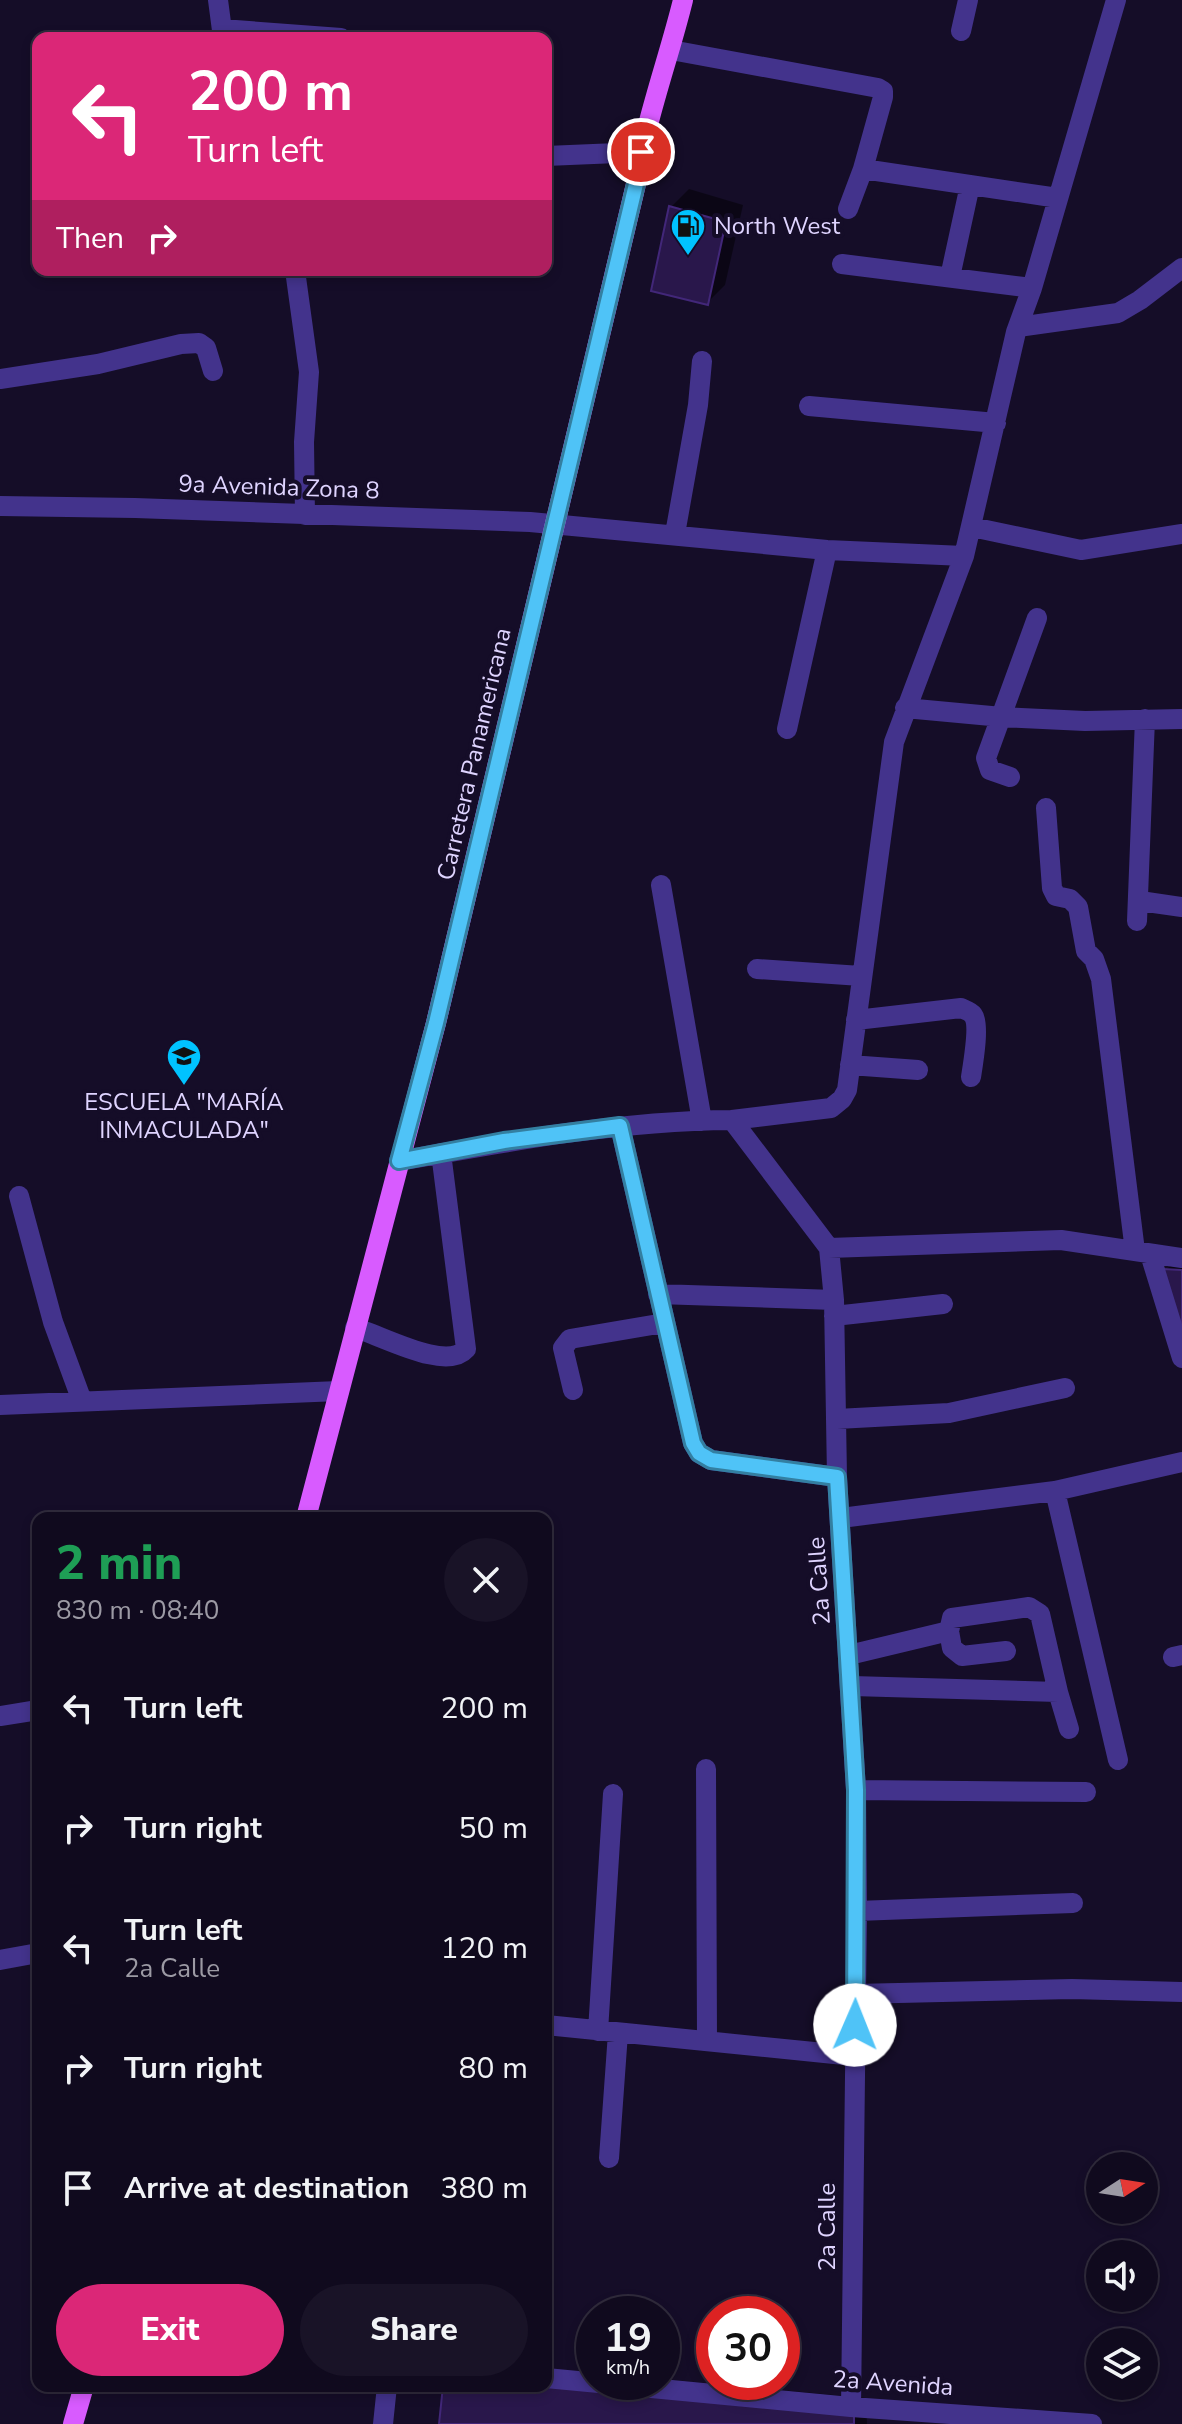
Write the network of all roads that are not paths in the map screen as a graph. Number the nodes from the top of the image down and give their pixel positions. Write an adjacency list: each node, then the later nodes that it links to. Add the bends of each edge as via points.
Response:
1 (218, 0): 6 (street)
2 (683, 0): 7 (main road, Carretera Panamericana)
3 (968, 0): 5 (street)
4 (1116, 0): 12 (street)
5 (961, 31)
6 (222, 32)
7 (671, 50): 8 (main road, Carretera Panamericana); 10 (street, via 883,91)
8 (641, 152): 9 (street); 27 (main road, Carretera Panamericana)
9 (552, 156)
10 (863, 169): 11 (street); 13 (street)
11 (970, 185): 12 (street); 17 (street)
12 (1058, 198): 18 (street)
13 (848, 209)
14 (842, 264): 17 (street)
15 (1182, 268): 19 (street, via 1118,313)
16 (296, 276): 26 (street, via 309,372)
17 (950, 277): 18 (street)
18 (1032, 288): 19 (street)
19 (1018, 327): 24 (street)
20 (702, 361): 29 (street)
21 (213, 371): 22 (street, via 206,348 199,343)
22 (0, 379)
23 (809, 406): 24 (street)
24 (996, 423): 28 (street)
25 (0, 506): 26 (street, 9a Avenida Zona 8)
26 (305, 515): 27 (street, 9a Avenida Zona 8)
27 (555, 524): 29 (street, 9a Avenida Zona 8); 53 (main road, Carretera Panamericana)
28 (972, 527): 30 (street, via 1081,550); 32 (street)
29 (675, 534): 31 (street, 9a Avenida Zona 8)
30 (1182, 534)
31 (827, 550): 32 (street, 9a Avenida Zona 8); 38 (street)
32 (964, 556): 34 (street)
33 (1037, 618): 35 (street)
34 (905, 708): 35 (street); 44 (street, via 888,777)
35 (1002, 717): 36 (street); 39 (street, via 986,758 990,770)
36 (1145, 719): 37 (street); 42 (street, via 1138,911)
37 (1182, 719)
38 (787, 729)
39 (1010, 777)
40 (1046, 808): 56 (street, via 1052,888 1056,896 1075,902 1086,951 1101,979)
41 (661, 885): 50 (street)
42 (1182, 907)
43 (757, 969): 44 (street)
44 (861, 976): 45 (street)
45 (856, 1020): 46 (street); 48 (street, via 967,1010 976,1023)
46 (850, 1065): 47 (street); 49 (street, via 847,1090 831,1108)
47 (918, 1070)
48 (971, 1077)
49 (732, 1120): 50 (street); 55 (street)
50 (702, 1121): 51 (street)
51 (620, 1126): 52 (street); 58 (street)
52 (441, 1153): 53 (street); 62 (street, via 466,1349 454,1357 422,1353)
53 (399, 1161): 62 (main road, Carretera Panamericana)
54 (19, 1196): 67 (street, via 45,1298)
55 (829, 1248): 56 (street, via 1061,1240); 60 (street, 2a Calle)
56 (1142, 1252): 57 (street); 63 (street)
57 (1182, 1258)
58 (658, 1294): 60 (street); 61 (street)
59 (943, 1304): 60 (street)
60 (834, 1308): 69 (street, 2a Calle)
61 (664, 1323): 65 (street, via 565,1342); 71 (street, via 699,1453 711,1460)
62 (355, 1328): 66 (main road, Carretera Panamericana)
63 (1182, 1358)
64 (1065, 1388): 69 (street, via 949,1413)
65 (573, 1390)
66 (339, 1391): 67 (street); 73 (main road, Carretera Panamericana)
67 (82, 1401): 68 (street)
68 (0, 1405)
69 (837, 1419): 71 (street, 2a Calle)
70 (1182, 1462): 72 (street)
71 (837, 1477): 74 (street, 2a Calle)
72 (1055, 1491): 74 (street); 83 (street)
73 (308, 1512)
74 (841, 1518): 77 (street, 2a Calle)
75 (949, 1631): 76 (street, via 952,1648 962,1656); 77 (street); 79 (street, via 952,1618 1036,1609)
76 (1006, 1651)
77 (849, 1655): 78 (street, 2a Calle)
78 (852, 1686): 79 (street); 85 (street, 2a Calle)
79 (1058, 1692): 82 (street)
80 (32, 1711): 81 (street)
81 (0, 1716)
82 (1069, 1729)
83 (1118, 1760)
84 (706, 1769): 96 (street)
85 (856, 1790): 86 (street); 89 (street, 2a Calle)
86 (1086, 1792)
87 (613, 1794): 95 (street)
88 (1073, 1903): 89 (street)
89 (857, 1911): 93 (street, 2a Calle)
90 (32, 1954): 91 (street)
91 (0, 1960)
92 (1182, 1992): 93 (street)
93 (855, 1994): 97 (street, 2a Calle)
94 (552, 2026): 95 (street)
95 (608, 2032): 96 (street); 98 (street)
96 (707, 2041): 97 (street)
97 (854, 2056): 102 (street, 2a Calle)
98 (609, 2158)
99 (552, 2379): 102 (street, 2a Avenida)
100 (82, 2392): 103 (main road)
101 (386, 2392): 104 (street)
102 (851, 2407): 105 (street, 2a Avenida)
103 (73, 2424)
104 (383, 2424)
105 (1084, 2424): 106 (street, 2a Avenida)
106 (1092, 2424)

